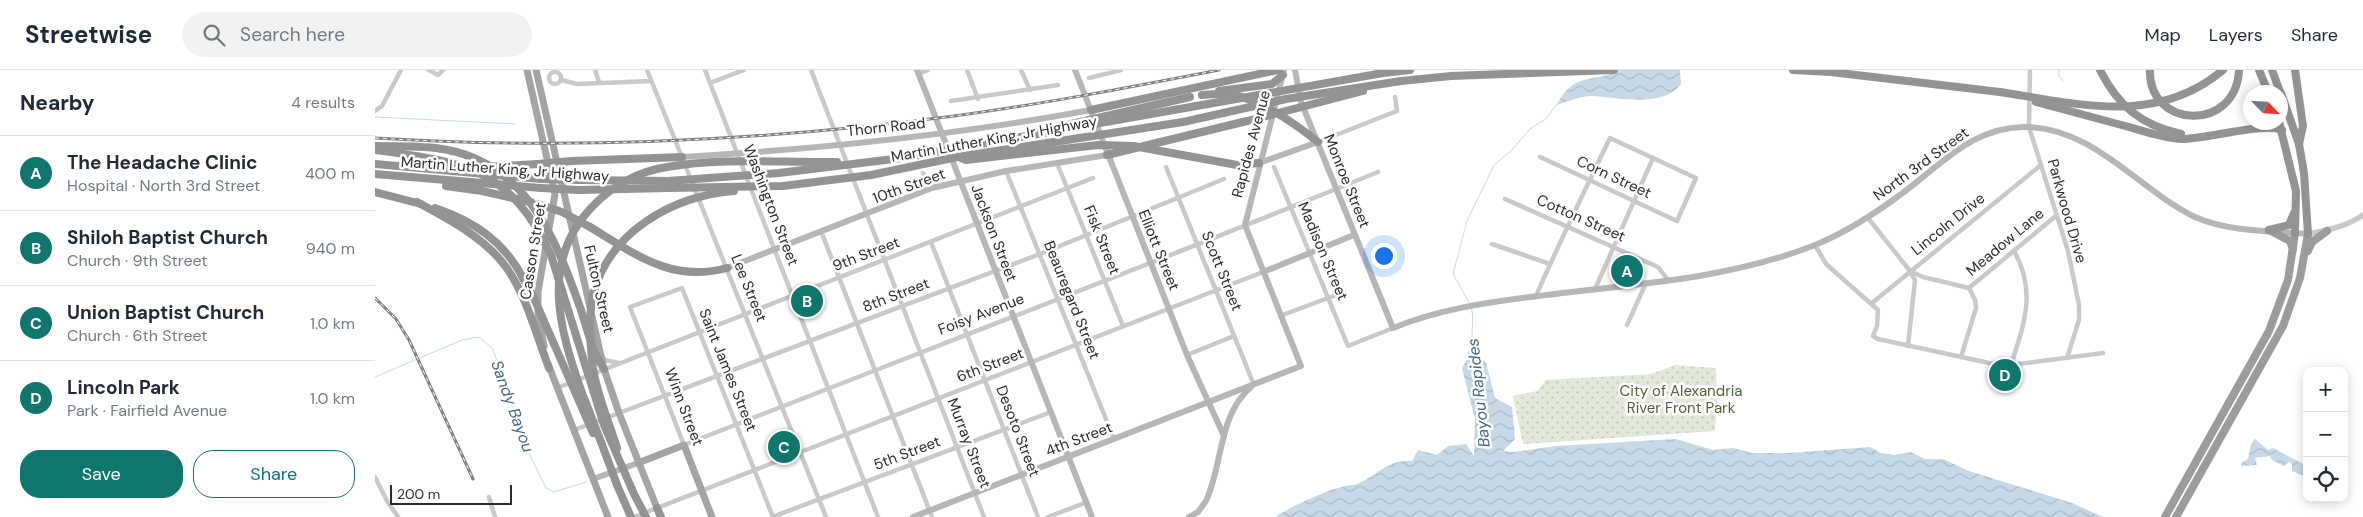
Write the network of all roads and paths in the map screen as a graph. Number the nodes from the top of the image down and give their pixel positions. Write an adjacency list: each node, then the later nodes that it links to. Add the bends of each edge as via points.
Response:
1 (401, 70): 46 (street)
2 (429, 70): 3 (street, via 438,75)
3 (443, 70)
4 (527, 70): 171 (main road, Casson Street, via 555,194 538,292 538,315)
5 (536, 70): 163 (main road, Fulton Street)
6 (595, 70): 33 (street)
7 (647, 70): 32 (street, Lee Street)
8 (705, 70): 35 (street, Washington Street)
9 (744, 70): 35 (street)
10 (811, 70): 56 (street, Murray Street)
11 (928, 70): 28 (street)
12 (967, 70): 43 (street)
13 (1021, 70): 39 (street)
14 (1075, 70): 45 (main road, Elliott Street)
15 (1121, 70): 30 (street)
16 (1295, 70): 55 (main road, Monroe Street, via 1301,102)
17 (1410, 70): 53 (highway, Martin Luther King, Jr Highway, bridge)
18 (1614, 70): 34 (highway, Martin Luther King, Jr Highway, via 1451,76)
19 (1793, 70): 40 (highway)
20 (2030, 70): 49 (street, Parkwood Drive)
21 (2100, 70): 54 (highway, via 2128,110 2161,128)
22 (2150, 70): 24 (highway, via 2153,87 2165,105 2177,113 2196,116 2215,112 2225,104 2236,89)
23 (2223, 70): 40 (highway, bridge, via 2197,89 2143,106 2095,106)
24 (2239, 70)
25 (2259, 70): 37 (highway)
26 (2272, 70): 38 (highway)
27 (2295, 70): 57 (highway, via 2303,126)
28 (917, 72): 52 (main road, Jackson Street)
29 (1282, 72): 41 (highway, via 1273,84); 45 (highway, via 1256,74); 47 (main road, Rapides Avenue)
30 (1089, 78)
31 (561, 80): 33 (street, via 577,84)
32 (651, 81): 33 (street); 62 (street, Lee Street)
33 (599, 82)
34 (1401, 82): 61 (highway, bridge); 63 (highway, Martin Luther King, Jr Highway, bridge, via 1286,99 1183,122)
35 (710, 83): 60 (street, Washington Street)
36 (1059, 85): 39 (street)
37 (2265, 85)
38 (2277, 85)
39 (1030, 90): 43 (street)
40 (2000, 92): 54 (highway, bridge, via 2163,136)
41 (1202, 95): 47 (highway, via 1232,94); 53 (highway, bridge)
42 (1395, 97): 55 (street, via 1397,111)
43 (978, 99): 44 (street)
44 (951, 101)
45 (1091, 110): 52 (main road, Thorn Road); 61 (main road, Elliott Street)
46 (375, 111)
47 (1273, 112): 55 (highway); 68 (main road, Rapides Avenue)
48 (2288, 114): 57 (highway)
49 (2029, 127): 70 (street, Parkwood Drive); 101 (main road, North 3rd Street, via 1995,130 1971,140); 105 (main road, North 3rd Street, via 2076,138 2196,217 2229,226)
50 (2251, 130): 54 (highway)
51 (2282, 130): 89 (highway)
52 (941, 133): 56 (main road, Thorn Road); 81 (main road, Jackson Street)
53 (1024, 136): 66 (highway, Martin Luther King, Jr Highway, bridge)
54 (2195, 138)
55 (1318, 142): 68 (main road); 88 (main road, Monroe Street)
56 (840, 144): 60 (main road, Thorn Road); 98 (street, Murray Street)
57 (2299, 144): 109 (highway)
58 (375, 146): 172 (highway, bridge, via 435,148 474,158 501,174 530,200 559,249 594,352)
59 (375, 150): 198 (highway, bridge, via 435,158 470,169 499,184 526,213 551,256 604,425)
60 (737, 154): 62 (main road, Thorn Road); 117 (street, Washington Street)
61 (1107, 155): 67 (main road, 10th Street); 100 (main road, Elliott Street)
62 (682, 157): 73 (highway, bridge); 125 (street, Lee Street)
63 (957, 157): 68 (highway, bridge, via 966,160 1103,145 1134,146 1237,165); 85 (highway, Martin Luther King, Jr Highway, bridge, via 871,175)
64 (1540, 157): 82 (street, Corn Street)
65 (1653, 158): 82 (street, via 1610,138); 93 (street); 93 (street, Corn Street, via 1695,178 1677,220)
66 (887, 160): 84 (highway, Martin Luther King, Jr Highway, bridge); 204 (highway, bridge, via 720,162 667,167 641,174 620,185 583,217 562,265 558,286 559,310 571,361)
67 (1057, 163): 74 (main road, 10th Street); 87 (street, Fisk Street)
68 (1259, 163): 103 (main road, Rapides Avenue)
69 (375, 164): 73 (highway, Martin Luther King, Jr Highway)
70 (2041, 165): 99 (street, Parkwood Drive); 126 (street, Lincoln Drive)
71 (1165, 167): 91 (street, Scott Street)
72 (1274, 167): 96 (street, Madison Street)
73 (415, 168): 83 (highway, Martin Luther King, Jr Highway)
74 (1006, 171): 81 (main road, 10th Street); 95 (street, Beauregard Street)
75 (1378, 172): 88 (street, Foisy Avenue)
76 (923, 173): 86 (street)
77 (375, 174): 79 (highway, Martin Luther King, Jr Highway)
78 (1093, 178): 87 (street, 9th Street)
79 (426, 179): 83 (highway, Martin Luther King, Jr Highway); 125 (highway, bridge, via 562,212 635,255 673,270 702,273)
80 (1224, 179): 91 (street, 8th Street)
81 (960, 180): 86 (main road, 10th Street); 102 (main road, Jackson Street)
82 (1590, 180): 93 (street, Corn Street); 104 (street)
83 (541, 184): 84 (highway, Martin Luther King, Jr Highway, bridge, via 578,180); 84 (highway, Martin Luther King, Jr Highway, bridge, via 579,190)
84 (669, 184): 85 (highway, Martin Luther King, Jr Highway, bridge)
85 (783, 186): 198 (highway, bridge, via 730,191 668,208 625,238 603,270 591,306 592,354 600,396)
86 (932, 188): 98 (main road, 10th Street)
87 (1068, 188): 95 (street, 9th Street); 110 (street, Fisk Street)
88 (1336, 189): 96 (street, Foisy Avenue); 111 (main road, Monroe Street)
89 (2296, 191): 105 (highway, via 2291,222 2285,227); 108 (highway)
90 (375, 192): 94 (highway)
91 (1179, 197): 100 (street, 8th Street); 113 (street, Scott Street)
92 (1505, 199): 104 (street, Cotton Street)
93 (1634, 201): 116 (street)
94 (417, 202): 171 (highway, via 482,243 506,267 523,299); 204 (highway, bridge, via 461,218 505,249 533,296)
95 (1022, 206): 102 (street, 9th Street); 121 (street, Beauregard Street)
96 (1291, 207): 103 (street, Foisy Avenue); 119 (street, Madison Street)
97 (2363, 214): 107 (street, North 3rd Street)
98 (867, 215): 106 (main road, 10th Street); 122 (street, Murray Street)
99 (2057, 215): 118 (street, Meadow Lane); 167 (street, Parkwood Drive, via 2068,251 2079,312)
100 (1132, 216): 110 (street, 8th Street); 123 (main road, Elliott Street)
101 (1868, 218): 115 (main road, North 3rd Street); 126 (street)
102 (977, 224): 112 (street, 9th Street); 127 (main road, Jackson Street)
103 (1245, 225): 113 (street, Foisy Avenue); 128 (main road)
104 (1568, 226): 116 (street, Cotton Street); 124 (street)
105 (2269, 230): 108 (main road, North 3rd Street); 120 (highway, via 2290,241)
106 (821, 231): 117 (main road, 10th Street); 129 (street)
107 (2327, 231): 109 (street, North 3rd Street); 139 (highway, via 2310,246)
108 (2295, 233): 109 (main road, North 3rd Street); 120 (highway)
109 (2308, 234): 139 (highway)
110 (1087, 235): 121 (street, 8th Street); 130 (street, Fisk Street)
111 (1354, 235): 119 (main road, 6th Street); 153 (main road, Monroe Street)
112 (931, 242): 122 (street, 9th Street); 134 (street, Desoto Street)
113 (1198, 243): 123 (street, Foisy Avenue); 137 (street, Scott Street)
114 (1492, 244): 124 (street)
115 (1815, 245): 131 (main road, North 3rd Street, via 1721,273); 144 (street, via 1825,264)
116 (1614, 246): 131 (street, Cotton Street, via 1661,268); 136 (street)
117 (775, 250): 125 (main road, 10th Street); 140 (street, Washington Street)
118 (2014, 251): 135 (street, Meadow Lane); 170 (street, via 2023,273 2027,307)
119 (1310, 252): 128 (main road, 6th Street); 143 (street, Madison Street)
120 (2293, 252): 228 (highway, via 2284,293 2261,347)
121 (1040, 254): 127 (street, 8th Street); 142 (street, Beauregard Street)
122 (885, 260): 129 (street, 9th Street); 145 (street, Murray Street)
123 (1150, 262): 130 (street, Foisy Avenue); 146 (main road, Elliott Street)
124 (1550, 264): 141 (street)
125 (727, 268): 147 (street, Lee Street)
126 (1910, 270): 135 (street, via 1923,278); 144 (street, Lincoln Drive); 159 (street, via 1915,280)
127 (995, 271): 134 (street, 8th Street); 148 (main road, Jackson Street)
128 (1263, 272): 137 (street, 6th Street); 149 (main road)
129 (839, 278): 140 (street, 9th Street); 150 (street)
130 (1105, 280): 142 (street, Foisy Avenue); 152 (street, Fisk Street)
131 (1668, 280): 132 (main road, North 3rd Street)
132 (1646, 283): 136 (main road, North 3rd Street); 151 (street)
133 (682, 288): 154 (street, Saint James Street); 160 (street, Winn Street, via 630,307)
134 (949, 288): 145 (street, 8th Street); 155 (street, Desoto Street)
135 (1969, 288): 165 (street, via 1976,308)
136 (1595, 289): 141 (main road, North 3rd Street)
137 (1216, 290): 146 (street, 6th Street); 156 (street, Scott Street)
138 (1344, 292): 143 (street)
139 (2295, 293): 229 (highway, via 2273,346)
140 (793, 296): 147 (street, 9th Street); 157 (street, Washington Street)
141 (1536, 296): 153 (main road, North 3rd Street, via 1448,311)
142 (1058, 298): 148 (street, Foisy Avenue); 158 (street, Beauregard Street)
143 (1328, 298): 149 (street); 153 (street, Madison Street, via 1348,346)
144 (1872, 303): 159 (street, via 1878,310 1873,336)
145 (902, 306): 150 (street, 8th Street); 161 (street, Murray Street)
146 (1169, 308): 152 (street, 6th Street); 164 (main road, Elliott Street)
147 (746, 314): 154 (street, 9th Street); 166 (street, Lee Street)
148 (1013, 316): 155 (street, Foisy Avenue); 168 (main road, Jackson Street)
149 (1280, 316): 176 (main road, 4th Street, via 1301,366)
150 (858, 323): 157 (street, 8th Street); 173 (street)
151 (1627, 325)
152 (1123, 326): 158 (street, 6th Street)
153 (1393, 328)
154 (700, 332): 160 (street, 9th Street); 174 (street, Saint James Street)
155 (967, 334): 161 (street, Foisy Avenue); 175 (street, Desoto Street)
156 (1235, 336): 164 (street); 176 (street, Scott Street)
157 (810, 341): 166 (street, 8th Street); 178 (street, Washington Street)
158 (1076, 344): 168 (street, 6th Street); 191 (street, Beauregard Street)
159 (1908, 346): 165 (street)
160 (648, 352): 169 (street, 9th Street); 179 (street, Winn Street)
161 (921, 352): 173 (street, Foisy Avenue); 180 (street, Murray Street)
162 (2103, 353): 167 (street)
163 (601, 355): 169 (street, via 608,361); 172 (main road, Fulton Street)
164 (1187, 355): 181 (main road, Elliott Street)
165 (1961, 357): 170 (street)
166 (763, 358): 174 (street, 8th Street); 182 (street, Lee Street)
167 (2067, 358): 170 (street)
168 (1031, 362): 175 (street, 6th Street); 183 (main road, Jackson Street)
169 (620, 363): 172 (street, 9th Street)
170 (2011, 365)
171 (549, 368): 177 (main road, Casson Street)
172 (604, 369): 177 (street, 9th Street); 184 (main road, Fulton Street)
173 (875, 370): 178 (street, Foisy Avenue); 185 (street)
174 (717, 376): 179 (street, 8th Street); 186 (street, Saint James Street)
175 (985, 380): 180 (street, 6th Street); 188 (street, Desoto Street)
176 (1254, 384): 181 (main road, 4th Street); 190 (main road, via 1239,400)
177 (557, 388): 187 (main road, Casson Street)
178 (829, 388): 182 (street, Foisy Avenue); 189 (street, Washington Street)
179 (665, 396): 184 (street, 8th Street); 192 (street, Winn Street)
180 (938, 398): 185 (street, 6th Street); 193 (street, Murray Street)
181 (1207, 403): 190 (main road, Elliott Street); 191 (main road, 4th Street)
182 (783, 406): 186 (street, Foisy Avenue); 194 (street, Lee Street)
183 (1051, 412): 188 (street, 5th Street); 195 (main road, Jackson Street)
184 (619, 413): 187 (street, 8th Street); 196 (main road, Fulton Street)
185 (893, 416): 189 (street, 6th Street); 197 (street)
186 (736, 425): 192 (street, Foisy Avenue); 199 (street, Saint James Street)
187 (574, 430): 202 (main road, Casson Street)
188 (1004, 430): 193 (street, 5th Street); 200 (street, Desoto Street)
189 (846, 434): 194 (street, 6th Street); 203 (street, Washington Street)
190 (1224, 436): 227 (main road, via 1209,496 1203,507)
191 (1114, 439): 195 (main road, 4th Street)
192 (684, 445): 196 (main road, Foisy Avenue); 205 (main road, Winn Street)
193 (957, 448): 197 (street, 5th Street); 206 (street, Murray Street)
194 (801, 452): 199 (street, 6th Street); 208 (street, Lee Street)
195 (1068, 457): 200 (main road, 4th Street); 209 (main road, Jackson Street)
196 (638, 463): 202 (main road, Foisy Avenue); 210 (main road, Fulton Street)
197 (912, 465): 203 (street, 5th Street); 211 (street)
198 (623, 469): 216 (highway, bridge)
199 (754, 470): 205 (street, 6th Street); 219 (street, Saint James Street)
200 (1021, 475): 206 (main road, 4th Street); 224 (street, Desoto Street)
201 (375, 477): 212 (street)
202 (593, 479): 214 (main road, Casson Street)
203 (865, 482): 208 (street, 5th Street); 221 (street, Washington Street)
204 (617, 485): 215 (highway)
205 (702, 490): 210 (street, 6th Street); 218 (main road, Winn Street)
206 (975, 493): 211 (main road, 4th Street); 223 (street, Murray Street)
207 (489, 497): 213 (street)
208 (819, 500): 219 (street, 5th Street); 220 (street, Lee Street)
209 (1087, 502): 225 (street); 226 (main road, Jackson Street)
210 (657, 508): 215 (street, 6th Street); 217 (highway)
211 (931, 514): 222 (main road, 4th Street)
212 (398, 517)
213 (495, 517)
214 (608, 517)
215 (632, 517)
216 (647, 517)
217 (661, 517)
218 (712, 517)
219 (773, 517)
220 (826, 517)
221 (878, 517)
222 (913, 517)
223 (984, 517)
224 (1038, 517)
225 (1048, 517)
226 (1092, 517)
227 (1189, 517)
228 (2165, 517)
229 (2176, 517)

